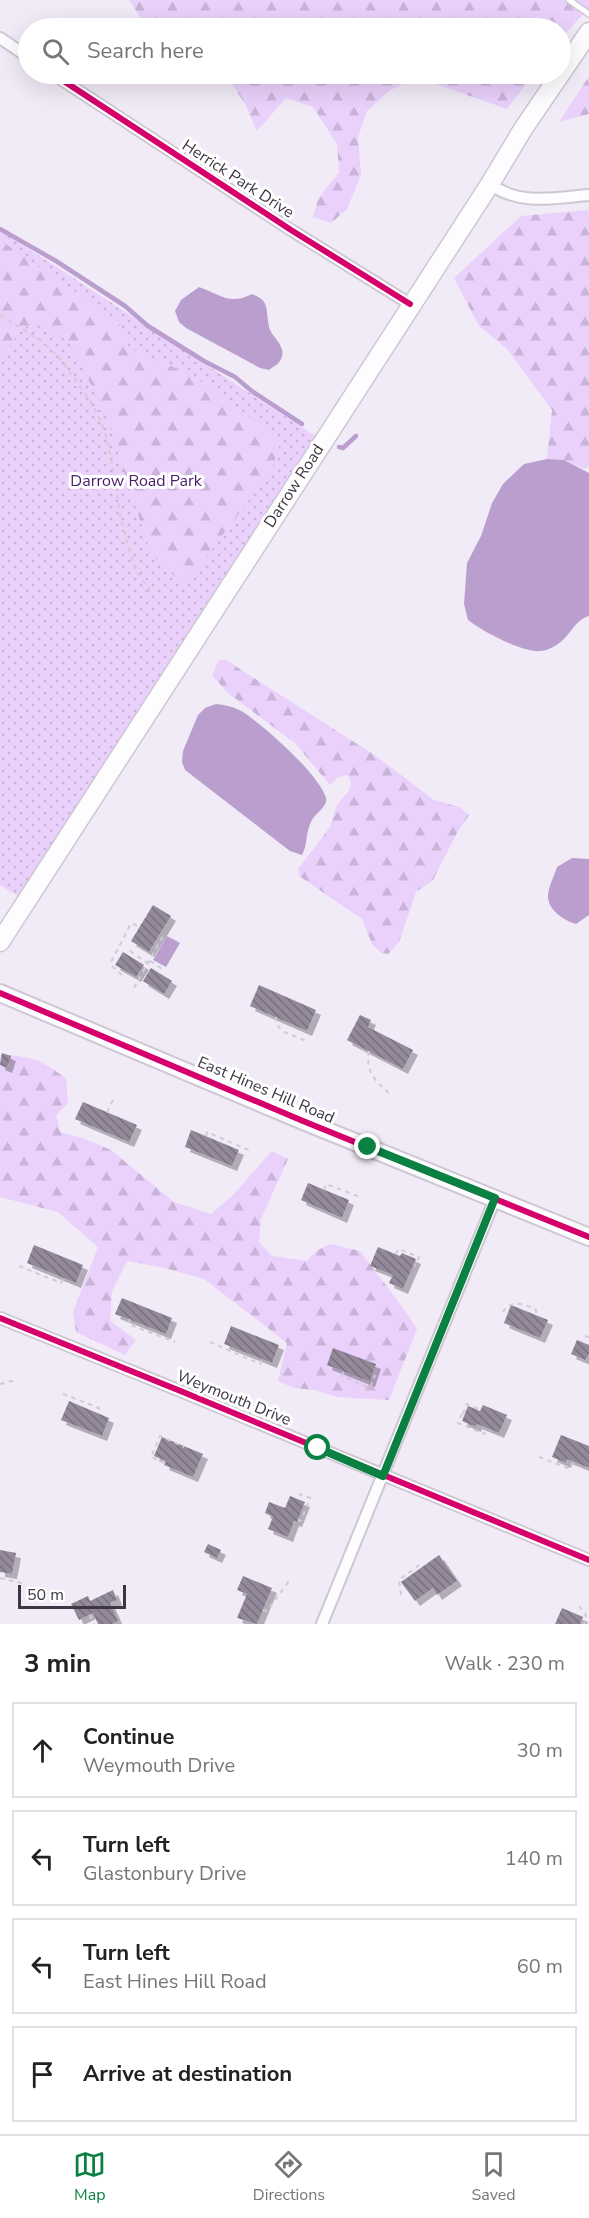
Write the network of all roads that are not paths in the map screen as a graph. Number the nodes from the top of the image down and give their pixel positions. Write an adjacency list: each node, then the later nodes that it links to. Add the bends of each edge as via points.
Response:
1 (569, 0): 2 (lane)
2 (589, 14)
3 (589, 32): 6 (main road, Darrow Road)
4 (0, 38): 5 (street)
5 (18, 50)
6 (571, 58)
7 (68, 84): 11 (street, Herrick Park Drive)
8 (554, 84): 9 (main road, Darrow Road)
9 (490, 184): 10 (street, via 522,198); 11 (main road, Darrow Road)
10 (589, 195)
11 (410, 304): 12 (main road, Darrow Road)
12 (0, 942)
13 (0, 993): 14 (street, East Hines Hill Road)
14 (495, 1198): 15 (street, East Hines Hill Road); 17 (street)
15 (589, 1237)
16 (0, 1318): 17 (street, Weymouth Drive)
17 (383, 1476): 18 (street, Weymouth Drive); 19 (street)
18 (589, 1560)
19 (322, 1624)

